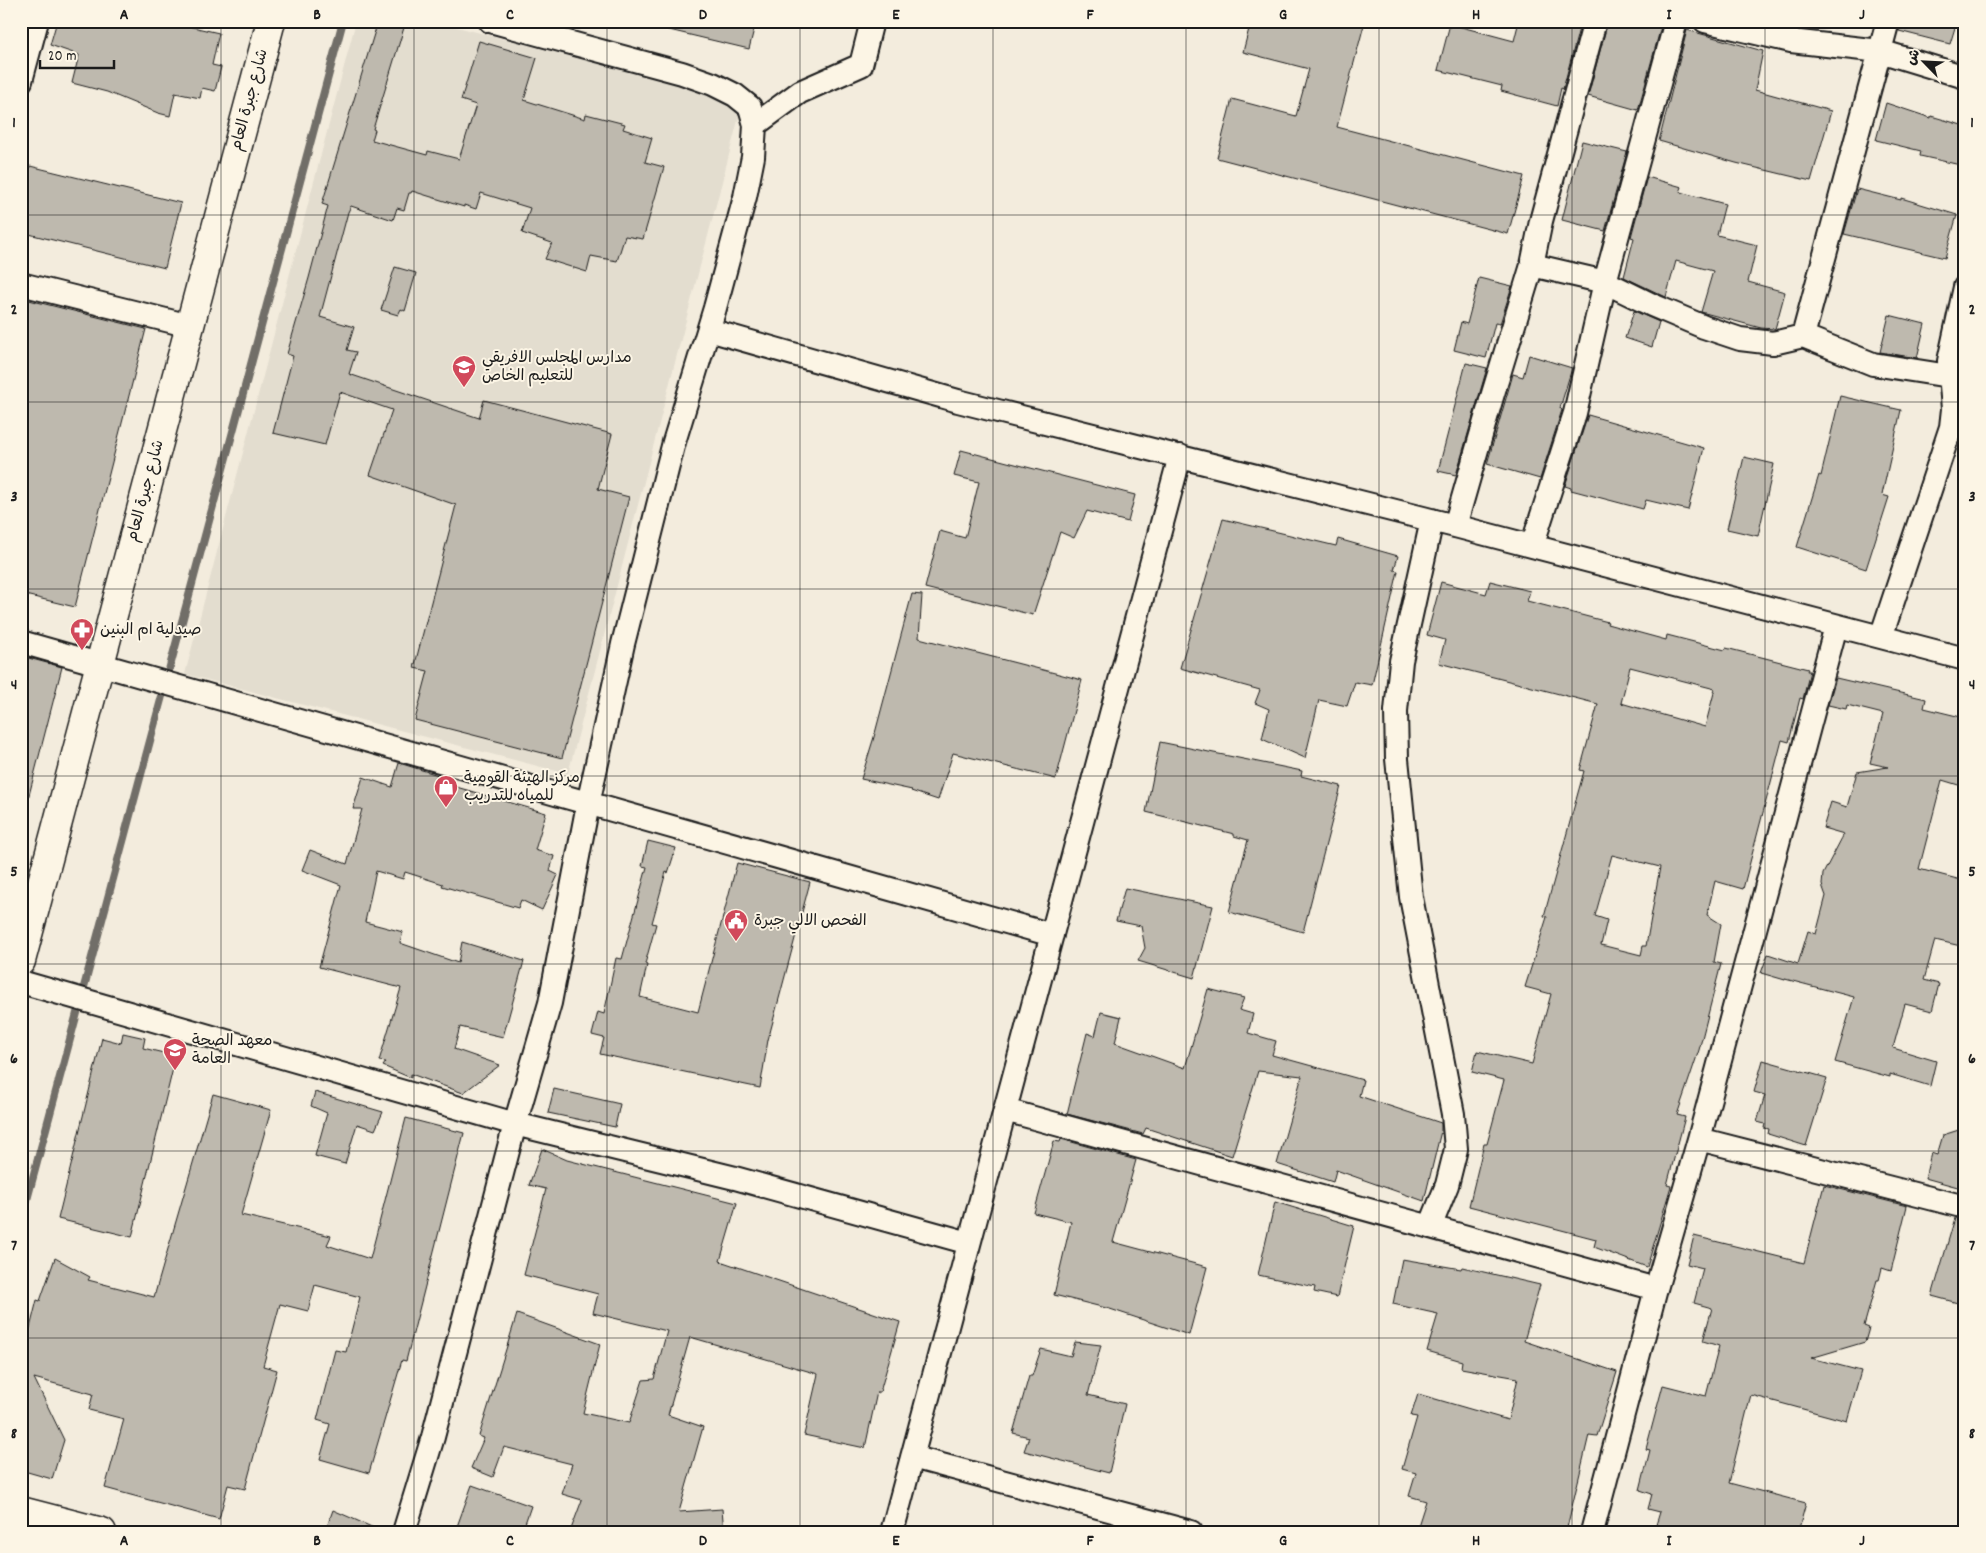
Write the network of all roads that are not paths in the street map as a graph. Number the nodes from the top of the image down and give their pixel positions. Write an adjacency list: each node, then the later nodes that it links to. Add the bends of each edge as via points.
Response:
1 (37, 21): 11 (street)
2 (270, 21): 17 (main road, شارع جبرة العام)
3 (490, 21): 12 (street, via 713,84 750,107)
4 (872, 21): 12 (street, via 861,65 800,92)
5 (1595, 21): 13 (street)
6 (1676, 21): 14 (street)
7 (1705, 21): 9 (street, via 1792,41)
8 (1888, 21): 9 (street)
9 (1880, 52): 10 (street); 19 (street)
10 (1965, 77)
11 (21, 81)
12 (755, 125): 18 (street, via 745,197)
13 (1532, 265): 14 (street); 23 (street)
14 (1605, 282): 19 (street, via 1704,327 1740,339 1773,343); 24 (street, via 1575,413)
15 (21, 284): 17 (street)
16 (1965, 287): 20 (street, via 1949,361)
17 (190, 326): 29 (main road, شارع جبرة العام)
18 (708, 330): 21 (street, via 958,400); 30 (street, via 674,442 623,644)
19 (1803, 336): 20 (street, via 1873,364)
20 (1949, 376): 26 (street, via 1953,409 1951,427)
21 (1180, 456): 22 (street); 31 (street)
22 (1432, 520): 23 (street); 38 (street, via 1401,661 1396,711 1397,759 1411,897 1453,1114 1456,1149 1447,1185)
23 (1455, 526): 24 (street)
24 (1532, 546): 25 (street)
25 (1836, 626): 26 (street); 36 (street)
26 (1881, 637): 28 (street)
27 (21, 642): 29 (street)
28 (1965, 659)
29 (100, 665): 30 (street); 32 (main road, شارع جبرة العام)
30 (588, 804): 31 (street); 35 (street, via 550,1003)
31 (1052, 935): 34 (street)
32 (21, 961)
33 (21, 982): 35 (street)
34 (1005, 1110): 38 (street); 39 (street)
35 (516, 1124): 39 (street, via 735,1178); 44 (street, via 433,1437)
36 (1699, 1139): 37 (street); 40 (street)
37 (1965, 1207)
38 (1430, 1227): 40 (street)
39 (969, 1243): 41 (street)
40 (1656, 1289): 47 (street)
41 (912, 1456): 45 (street); 46 (street)
42 (21, 1512): 43 (main road)
43 (102, 1532)
44 (404, 1532)
45 (892, 1532)
46 (1191, 1532)
47 (1592, 1532)

